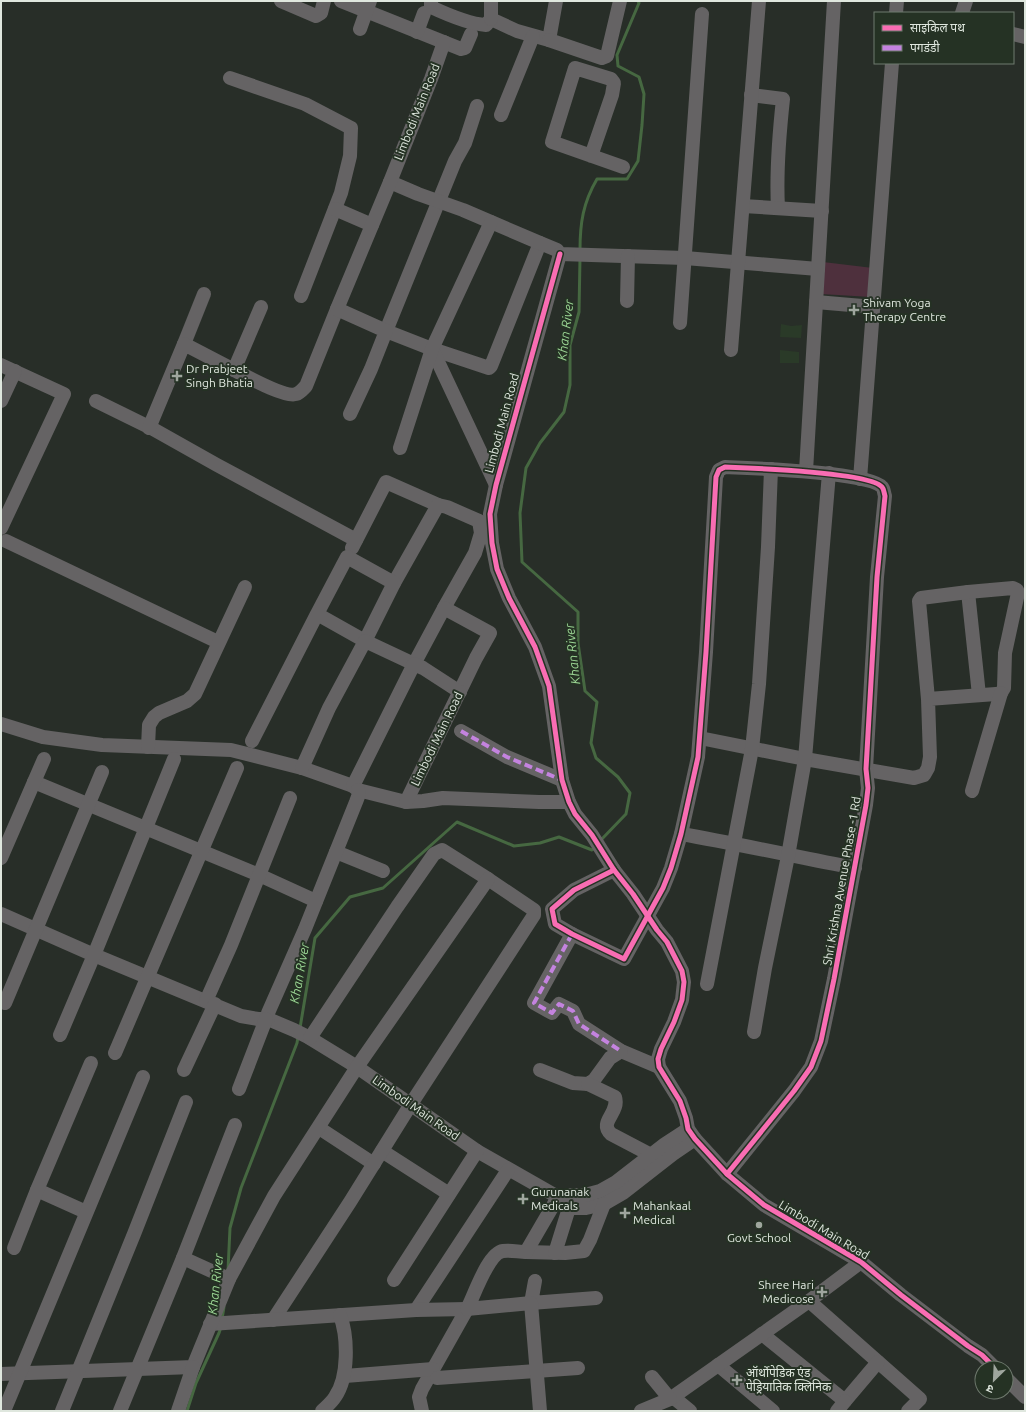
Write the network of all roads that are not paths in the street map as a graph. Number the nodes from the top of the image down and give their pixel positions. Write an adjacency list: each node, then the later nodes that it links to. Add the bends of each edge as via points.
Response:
1 (280, 1): 2 (street, via 316,16 319,15)
2 (324, 1)
3 (342, 1): 12 (street)
4 (431, 1): 17 (street, via 431,7 477,25 486,25)
5 (491, 1): 17 (street)
6 (556, 1): 24 (street)
7 (620, 1): 26 (street, via 607,56 602,58)
8 (759, 1): 30 (street)
9 (834, 1): 40 (street)
10 (897, 1): 13 (street)
11 (966, 1): 14 (street)
12 (368, 6): 18 (street); 19 (street)
13 (896, 12)
14 (962, 12)
15 (424, 14): 19 (street)
16 (702, 14): 46 (street)
17 (491, 19): 22 (street)
18 (360, 29)
19 (417, 32): 25 (street)
20 (471, 34): 25 (street, via 463,49)
21 (1014, 34): 23 (street)
22 (533, 36): 24 (street); 32 (street)
23 (1025, 37)
24 (549, 40): 26 (street)
25 (444, 42): 35 (street, Limbodi Main Road)
26 (580, 51): 28 (street)
27 (892, 64): 54 (street)
28 (575, 68): 33 (street, via 611,79 614,83); 33 (street, via 550,148)
29 (230, 78): 39 (street, via 305,104 351,128 350,156)
30 (751, 95): 37 (street); 38 (street, via 783,99 778,144)
31 (477, 106): 36 (street, via 465,144 455,161)
32 (501, 116)
33 (591, 156): 34 (street)
34 (623, 167)
35 (390, 182): 36 (street); 42 (street, Limbodi Main Road)
36 (439, 202): 41 (street); 57 (street)
37 (743, 206): 38 (street); 47 (street)
38 (778, 208): 40 (street)
39 (335, 210): 42 (street); 50 (street)
40 (822, 211): 48 (street)
41 (491, 222): 43 (street); 59 (street)
42 (372, 225): 55 (street, Limbodi Main Road)
43 (540, 243): 44 (street); 59 (street, via 489,368)
44 (567, 254): 45 (street); 73 (street, Limbodi Main Road)
45 (628, 256): 46 (street); 51 (street)
46 (685, 258): 47 (street); 56 (street)
47 (739, 262): 48 (street); 60 (street)
48 (818, 269): 52 (street)
49 (204, 294): 58 (street)
50 (301, 296)
51 (627, 301)
52 (816, 302): 54 (street); 70 (street)
53 (261, 307): 62 (street)
54 (874, 307): 72 (street)
55 (337, 309): 57 (street); 62 (street, Limbodi Main Road, via 306,386 298,394 284,393)
56 (680, 323)
57 (386, 331): 59 (street); 66 (street)
58 (184, 344): 62 (street, Limbodi Main Road); 67 (street)
59 (432, 349): 68 (street); 73 (street)
60 (731, 350)
61 (1, 365): 63 (street)
62 (234, 370)
63 (15, 371): 64 (street); 75 (street, via 64,394)
64 (1, 401)
65 (96, 401): 67 (street)
66 (350, 414)
67 (149, 428): 76 (street)
68 (400, 448)
69 (771, 469): 70 (street); 92 (street, via 725,467 719,470 716,477); 95 (street, via 759,684)
70 (806, 471): 71 (street)
71 (829, 474): 72 (street); 98 (street)
72 (860, 480): 101 (street, Shri Krishna Avenue Phase -1 Rd, via 876,482 882,487 885,496 877,577)
73 (496, 485): 103 (street, Limbodi Main Road, via 490,514 497,569 535,647 549,686)
74 (438, 505): 76 (street, via 386,482); 78 (street); 81 (street, via 479,521 481,533 475,553)
75 (3, 535): 84 (street)
76 (356, 540): 77 (street)
77 (347, 557): 78 (street); 82 (street)
78 (394, 583): 83 (street)
79 (245, 587): 84 (street)
80 (968, 592): 87 (street, via 1013,588 1018,593 1005,653 1004,688); 88 (street); 89 (street, via 920,598)
81 (444, 608): 85 (street); 86 (street, Limbodi Main Road, via 490,633)
82 (317, 614): 83 (street); 93 (street)
83 (364, 641): 85 (street); 100 (street, via 329,708)
84 (218, 642): 94 (street, via 195,694 154,717 150,725)
85 (414, 664): 86 (street); 106 (street)
86 (460, 692): 108 (street, Limbodi Main Road)
87 (1001, 693): 88 (street); 105 (street)
88 (979, 695): 89 (street)
89 (928, 699): 101 (street, via 930,757 924,775 914,778)
90 (1, 724): 94 (street, Limbodi Main Road, via 43,737 102,745)
91 (461, 731): 103 (street, via 507,757)
92 (700, 738): 95 (street); 112 (street)
93 (252, 741)
94 (148, 747): 100 (street, Limbodi Main Road, via 231,750)
95 (752, 749): 98 (street); 113 (street)
96 (44, 759): 104 (street)
97 (174, 759): 111 (street)
98 (805, 759): 101 (street); 116 (street)
99 (237, 768): 114 (street)
100 (302, 768): 106 (street, Limbodi Main Road)
101 (866, 769): 118 (street, Shri Krishna Avenue Phase -1 Rd, via 868,788)
102 (102, 772): 110 (street)
103 (562, 780): 109 (street, Limbodi Main Road)
104 (34, 782): 110 (street); 117 (street)
105 (972, 791)
106 (357, 793): 108 (street, Limbodi Main Road); 115 (street)
107 (290, 798): 121 (street)
108 (406, 802): 109 (street, Limbodi Main Road, via 443,798)
109 (569, 802): 119 (street, Limbodi Main Road)
110 (89, 804): 111 (street); 126 (street)
111 (146, 828): 114 (street); 128 (street)
112 (681, 834): 113 (street); 125 (street, via 666,882)
113 (735, 843): 116 (street); 130 (street)
114 (202, 851): 121 (street); 129 (street)
115 (336, 852): 120 (street); 123 (street)
116 (788, 856): 118 (street); 134 (street)
117 (1, 858)
118 (855, 868): 157 (street, Shri Krishna Avenue Phase -1 Rd, via 834,979 822,1033 811,1067)
119 (614, 870): 125 (street, Limbodi Main Road); 127 (street, via 574,890 552,909 555,924)
120 (383, 871)
121 (259, 875): 123 (street); 132 (street)
122 (488, 879): 136 (street, via 442,850 434,854); 140 (street); 148 (street, via 534,910 534,915)
123 (316, 901): 133 (street)
124 (1, 914): 126 (street, Limbodi Main Road)
125 (648, 917): 127 (street, via 624,959); 141 (street, Limbodi Main Road, via 667,942 682,971 684,982 682,1000 658,1059)
126 (36, 930): 128 (street, Limbodi Main Road); 131 (street)
127 (572, 934): 137 (street, via 534,1003 552,1013 559,1004 573,1011 579,1024)
128 (94, 955): 129 (street, Limbodi Main Road); 135 (street)
129 (148, 977): 132 (street, Limbodi Main Road); 138 (street)
130 (707, 984)
131 (5, 1003)
132 (211, 1003): 133 (street, Limbodi Main Road, via 242,1016); 142 (street)
133 (267, 1019): 136 (street, Limbodi Main Road); 146 (street)
134 (754, 1032)
135 (60, 1035)
136 (309, 1037): 140 (street, Limbodi Main Road)
137 (621, 1051): 141 (street); 145 (street, via 610,1058)
138 (115, 1053)
139 (91, 1063): 158 (street)
140 (357, 1067): 148 (street, Limbodi Main Road); 150 (street)
141 (659, 1067): 151 (street, via 680,1101)
142 (184, 1070)
143 (540, 1070): 145 (street, via 574,1083)
144 (143, 1077): 162 (street)
145 (588, 1084): 154 (street, via 615,1097 616,1107 606,1125 607,1131)
146 (239, 1089)
147 (186, 1102): 187 (street)
148 (411, 1104): 152 (street, Limbodi Main Road); 153 (street)
149 (235, 1125): 166 (street)
150 (318, 1128): 155 (street); 168 (street, via 274,1196)
151 (691, 1134): 154 (street); 157 (street, Limbodi Main Road); 161 (street, via 673,1154 623,1193)
152 (477, 1150): 156 (street, Limbodi Main Road); 159 (street)
153 (382, 1151): 155 (street); 159 (street)
154 (651, 1154): 160 (street, via 616,1182 600,1191 571,1196)
155 (374, 1164): 177 (street)
156 (508, 1170): 160 (street, Limbodi Main Road); 175 (street)
157 (727, 1174): 167 (street, Limbodi Main Road, via 764,1205)
158 (37, 1190): 162 (street); 163 (street)
159 (449, 1194): 169 (street)
160 (563, 1202): 161 (street, via 586,1208); 164 (street); 165 (street)
161 (604, 1204): 165 (street, via 584,1251)
162 (86, 1212): 190 (street)
163 (14, 1248)
164 (526, 1252): 165 (street); 174 (street, via 502,1251 494,1255)
165 (555, 1253)
166 (183, 1258): 168 (street); 185 (street)
167 (861, 1262): 172 (street); 180 (street, Limbodi Main Road)
168 (230, 1279): 178 (street)
169 (394, 1280)
170 (535, 1281): 173 (street)
171 (596, 1298): 173 (street)
172 (809, 1301): 179 (street); 181 (street)
173 (530, 1303): 174 (street); 186 (street)
174 (467, 1309): 175 (street); 188 (street)
175 (416, 1310): 176 (street)
176 (340, 1315): 177 (street); 191 (street, via 346,1350)
177 (273, 1320): 178 (street)
178 (210, 1324): 183 (street)
179 (762, 1334): 182 (street); 196 (street)
180 (987, 1360)
181 (878, 1362): 196 (street); 207 (street, via 920,1399)
182 (718, 1365): 195 (street); 206 (street)
183 (193, 1367): 185 (street); 200 (street)
184 (578, 1368): 186 (street)
185 (137, 1370): 187 (street); 199 (street)
186 (536, 1370): 188 (street); 203 (street)
187 (78, 1371): 190 (street); 198 (street)
188 (435, 1373): 191 (street); 202 (street, via 422,1389)
189 (1, 1374): 190 (street)
190 (20, 1374): 197 (street)
191 (345, 1376): 201 (street, via 336,1397)
192 (652, 1377): 195 (street)
193 (1014, 1386): 194 (street)
194 (1025, 1397)
195 (672, 1398): 204 (street); 205 (street)
196 (841, 1406)
197 (4, 1411)
198 (62, 1411)
199 (120, 1411)
200 (178, 1411)
201 (322, 1411)
202 (422, 1411)
203 (540, 1411)
204 (640, 1411)
205 (690, 1411)
206 (773, 1411)
207 (908, 1411)

